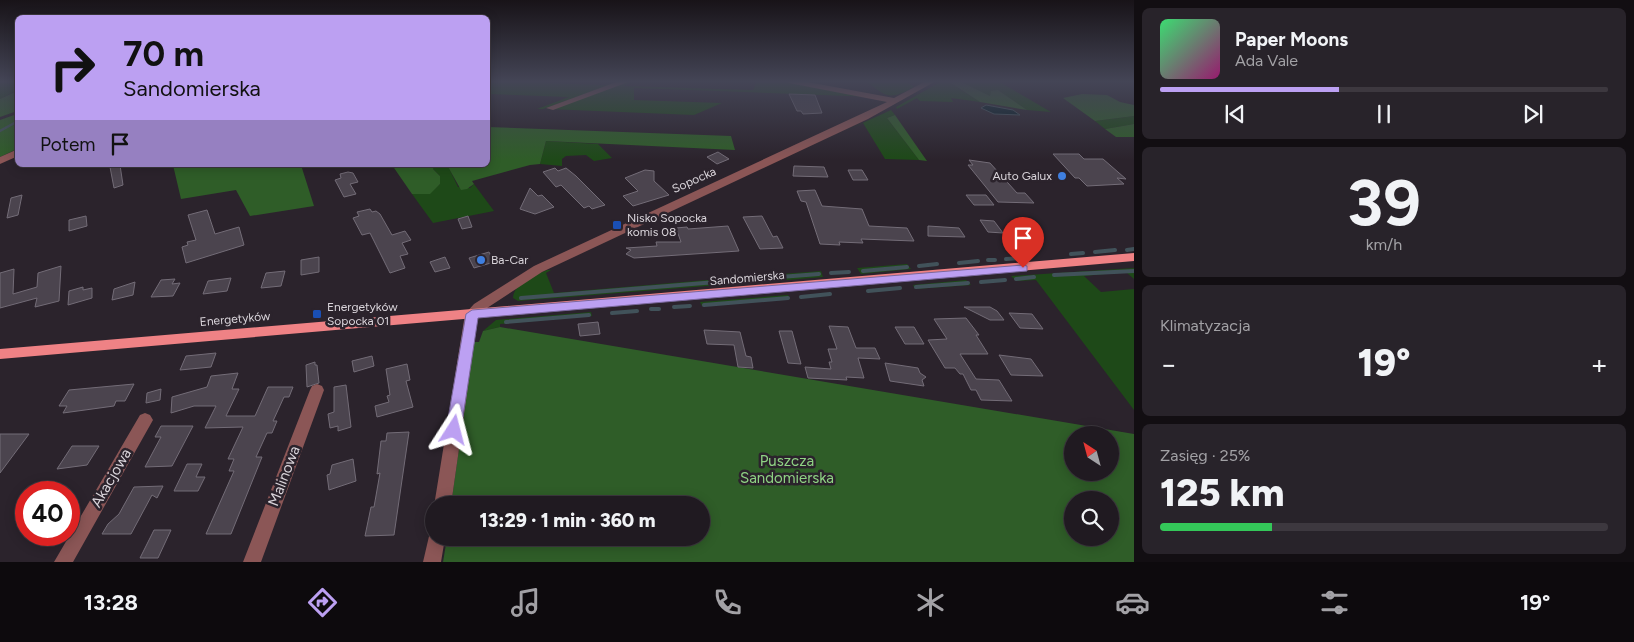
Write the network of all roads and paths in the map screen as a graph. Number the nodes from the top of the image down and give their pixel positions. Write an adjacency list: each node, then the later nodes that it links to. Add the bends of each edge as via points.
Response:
1 (883, 107): 7 (street, Sopocka, via 538,269)
2 (15, 154): 3 (street)
3 (0, 161)
4 (1134, 257): 6 (main road, Sandomierska)
5 (1134, 265): 6 (main road, Sandomierska)
6 (1023, 268): 7 (main road, Sandomierska)
7 (472, 314): 8 (main road, Energetyków); 11 (street)
8 (0, 354)
9 (317, 390): 14 (street, Malinowa)
10 (145, 420): 13 (street, Akacjowa)
11 (443, 496)
12 (435, 546): 15 (street)
13 (62, 562)
14 (252, 562)
15 (432, 562)

